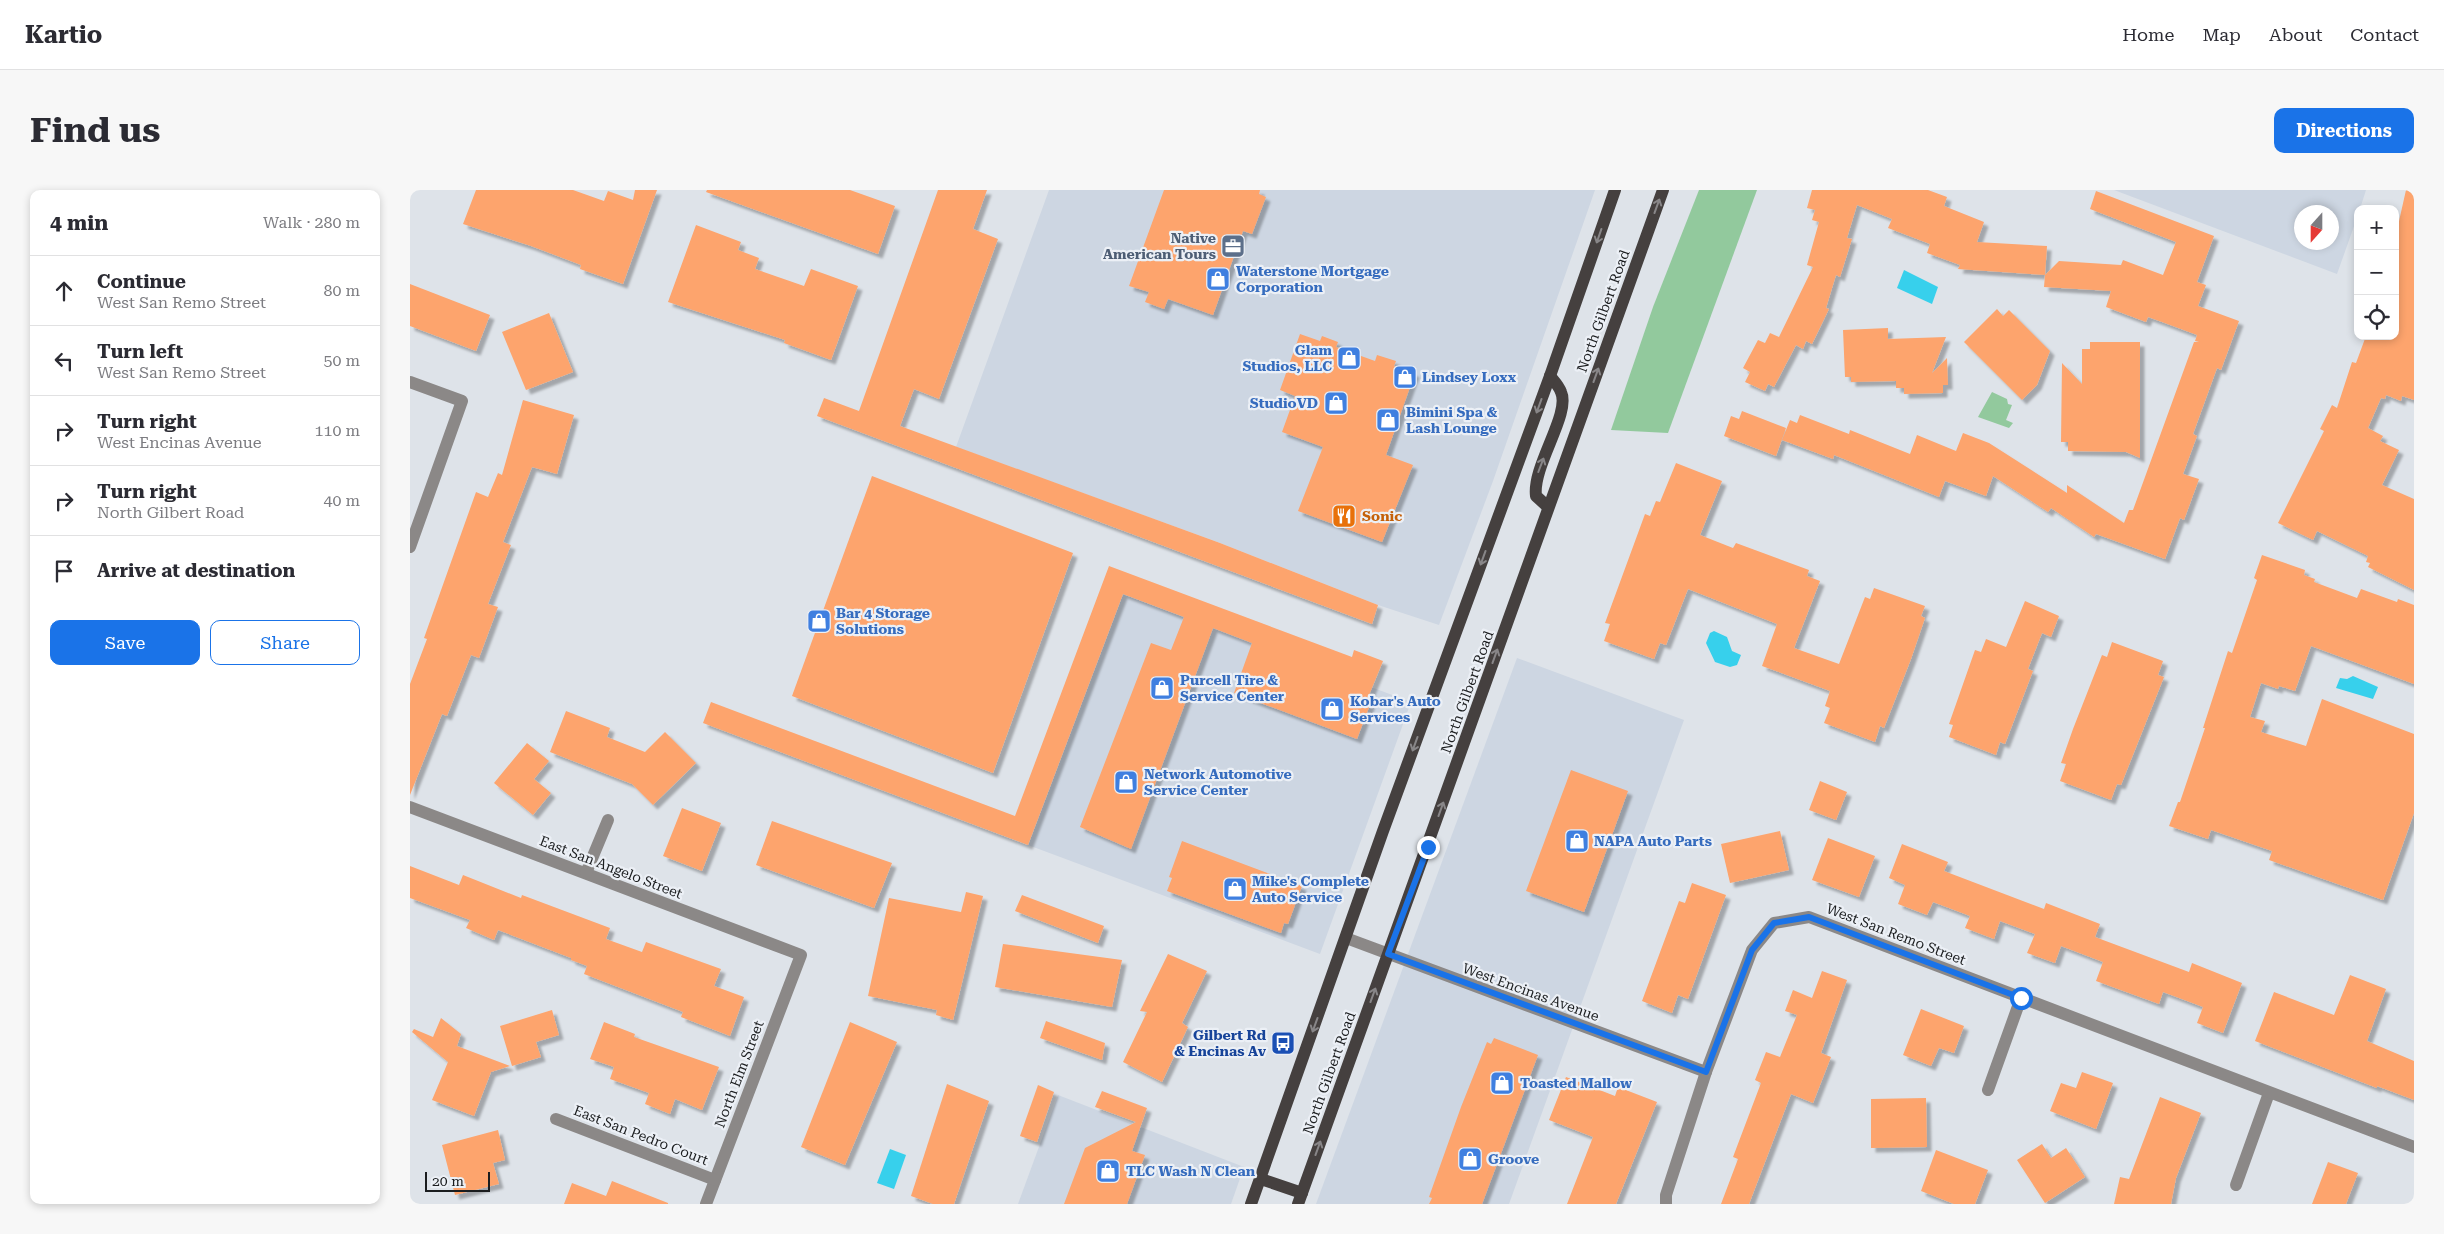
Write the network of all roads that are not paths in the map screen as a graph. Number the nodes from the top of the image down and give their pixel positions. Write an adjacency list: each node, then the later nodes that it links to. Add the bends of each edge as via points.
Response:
1 (1615, 190): 3 (main road, North Gilbert Road, one-way to 3)
2 (1663, 190): 5 (main road, North Gilbert Road, one-way to 2)
3 (1550, 376): 5 (main road, one-way to 3, via 1536,496 1535,487 1562,408 1562,393); 10 (main road, North Gilbert Road, one-way to 10)
4 (410, 382): 6 (street, via 462,401)
5 (1548, 507): 11 (main road, North Gilbert Road, one-way to 5)
6 (410, 548)
7 (410, 807): 9 (street, East San Angelo Street)
8 (608, 820): 9 (street)
9 (586, 873): 12 (street, East San Angelo Street)
10 (1346, 938): 11 (street, West Encinas Avenue); 19 (main road, North Gilbert Road, one-way to 19)
11 (1388, 954): 14 (street, West Encinas Avenue); 22 (main road, North Gilbert Road, one-way to 11)
12 (801, 955): 20 (street, North Elm Street)
13 (2021, 998): 14 (street, West San Remo Street, via 1809,917 1774,923 1752,950); 15 (street); 16 (street, West San Remo Street)
14 (1706, 1072): 25 (street, West San Remo Street, via 1666,1195)
15 (1988, 1090)
16 (2269, 1093): 18 (street, West San Remo Street); 21 (street)
17 (556, 1119): 20 (street, East San Pedro Court)
18 (2414, 1147)
19 (1261, 1179): 22 (main road); 24 (main road, North Gilbert Road)
20 (714, 1180): 23 (street, North Elm Street)
21 (2236, 1185)
22 (1300, 1199)
23 (706, 1204)
24 (1251, 1204)
25 (1666, 1204)

